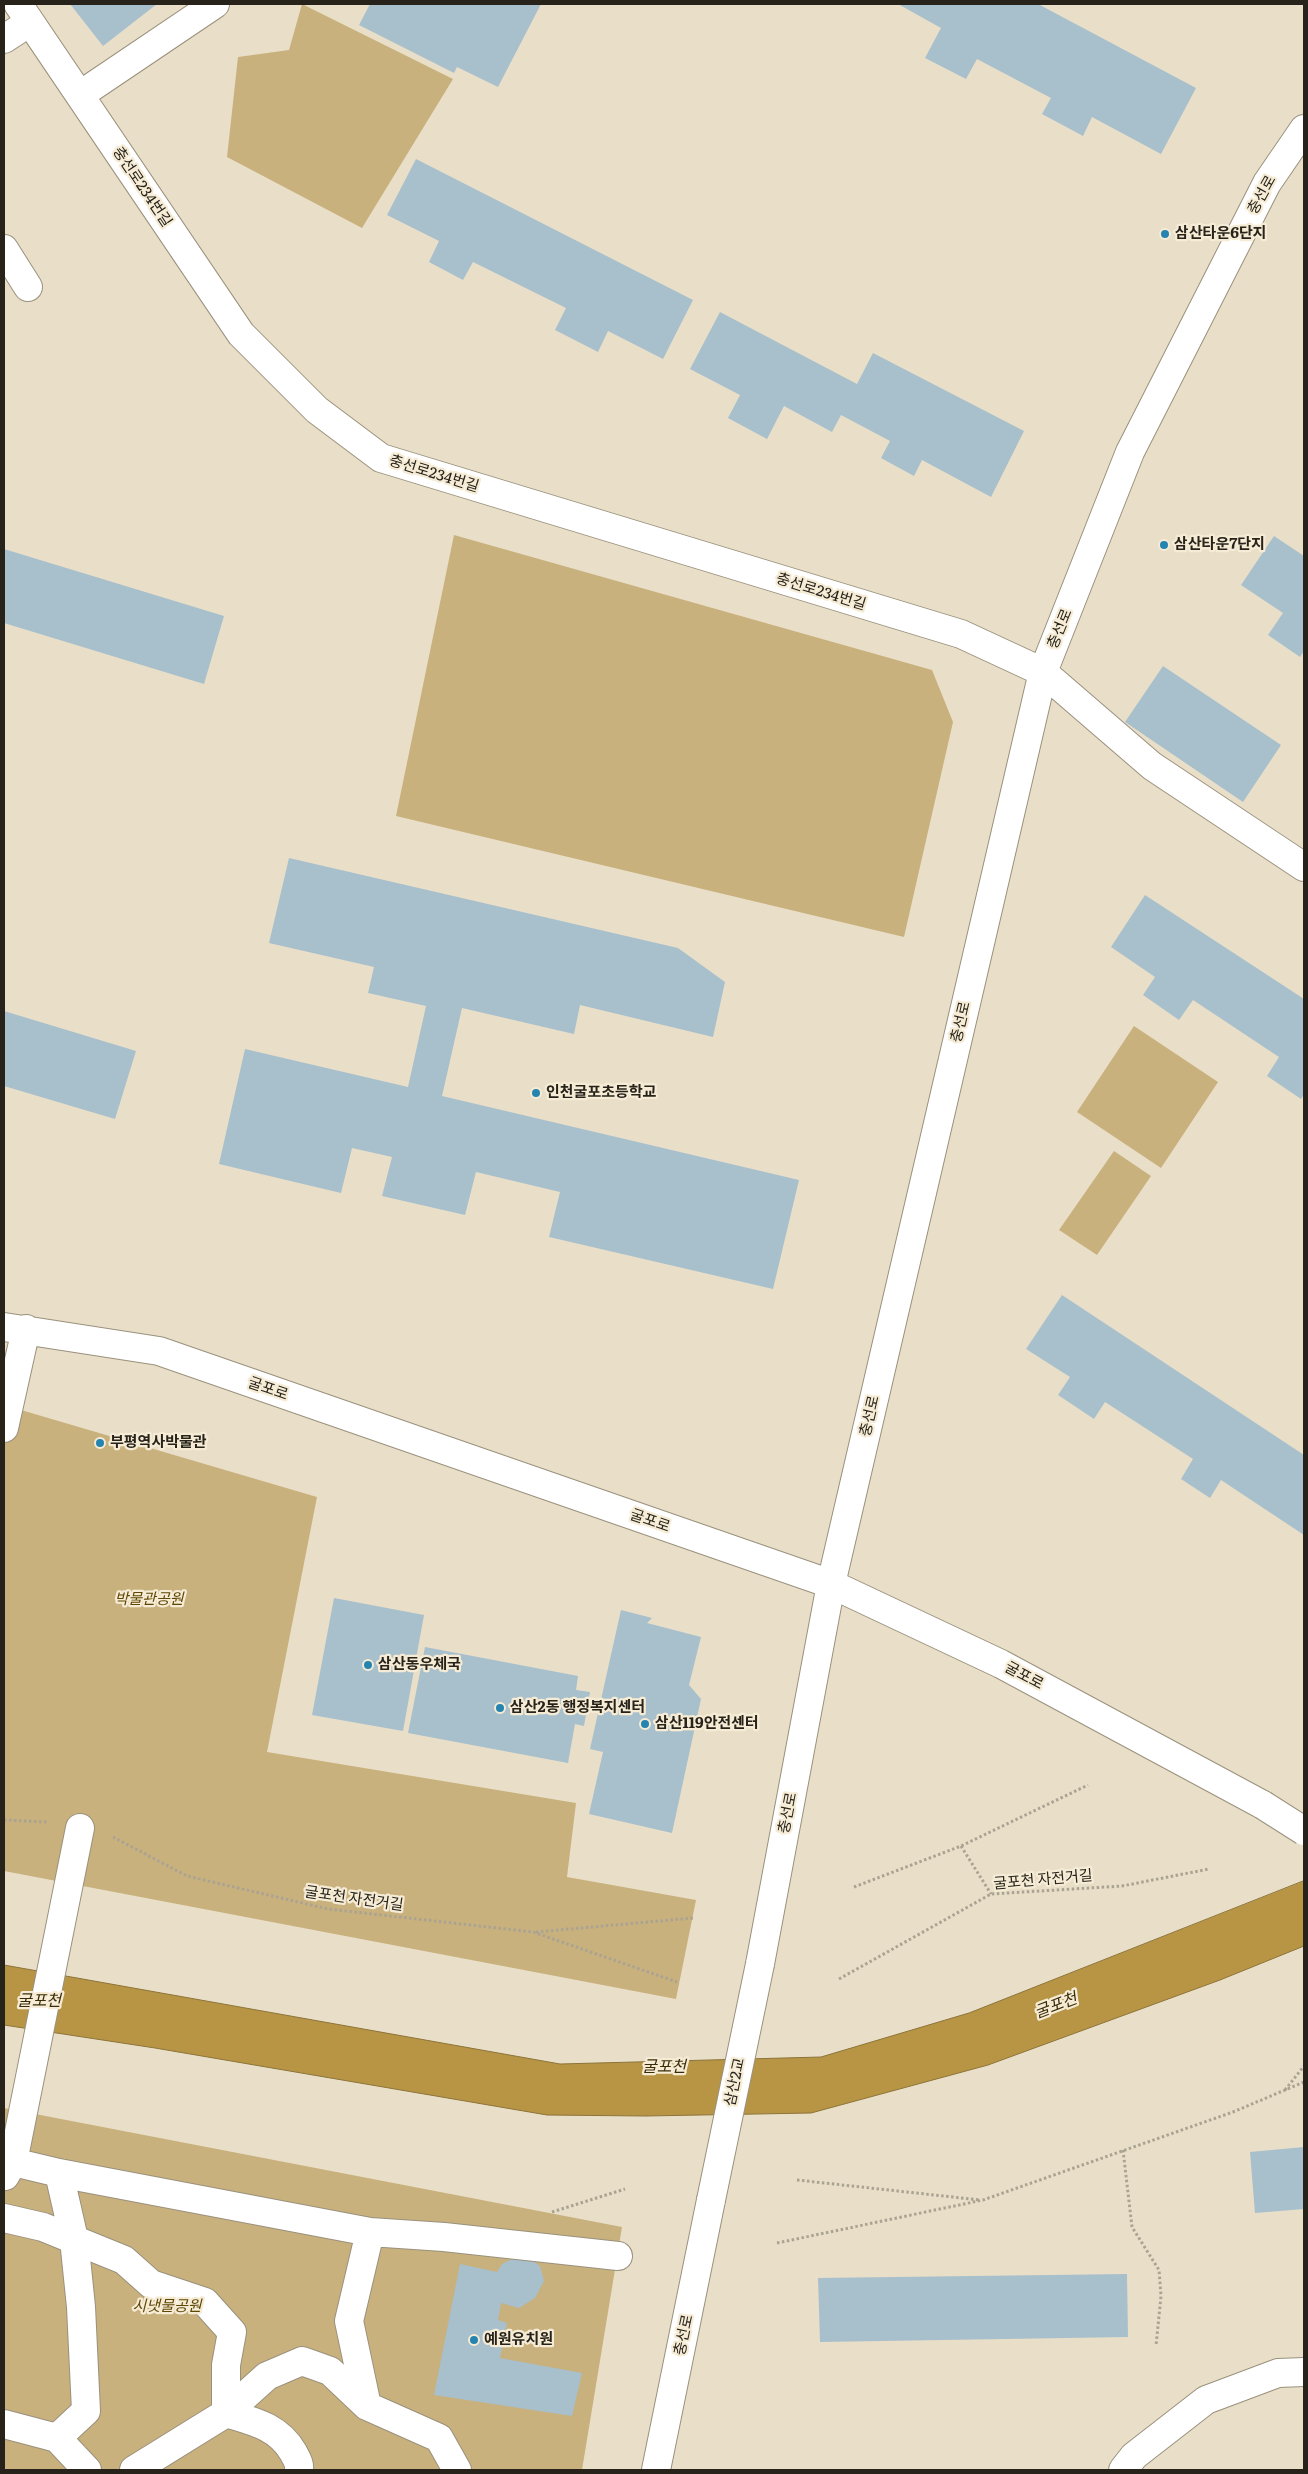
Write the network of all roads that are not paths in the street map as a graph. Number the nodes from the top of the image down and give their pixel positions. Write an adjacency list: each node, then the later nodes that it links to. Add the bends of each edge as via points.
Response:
1 (214, 4): 4 (street)
2 (24, 13): 3 (street); 4 (street, 충선로234번길)
3 (4, 39)
4 (80, 96): 8 (street, 충선로234번길, via 242,334 317,410 381,458 962,634)
5 (1304, 129): 8 (street, 충선로, via 1267,183 1130,452)
6 (4, 250): 7 (street)
7 (28, 287)
8 (1043, 672): 9 (street, 충선로234번길, via 1152,766); 12 (street, 충선로)
9 (1304, 866)
10 (15, 1328): 11 (street); 12 (street, 굴포로, via 159,1351)
11 (4, 1428)
12 (831, 1584): 14 (street, 굴포로, bridge, via 1001,1664 1263,1805); 15 (street, 충선로)
13 (80, 1828): 16 (street)
14 (1304, 1831)
15 (760, 1964): 18 (street, 삼산2교, bridge)
16 (7, 2165): 17 (street)
17 (59, 2173): 20 (street); 21 (street)
18 (711, 2200): 32 (street, 충선로)
19 (4, 2218): 21 (street, via 43,2227)
20 (370, 2232): 22 (street); 24 (street, via 349,2321)
21 (74, 2239): 25 (street, via 124,2260 151,2284 205,2302 232,2332 226,2365); 27 (street, via 82,2307 86,2411)
22 (618, 2256)
23 (1304, 2372): 33 (street, via 1278,2373 1206,2400 1134,2456)
24 (367, 2406): 25 (street, via 330,2371 302,2361 267,2376); 31 (street, via 439,2438)
25 (226, 2413): 29 (street); 30 (street, via 265,2425 286,2440 300,2465)
26 (4, 2424): 27 (street)
27 (57, 2438): 28 (street)
28 (87, 2470)
29 (134, 2470)
30 (299, 2470)
31 (457, 2470)
32 (656, 2470)
33 (1123, 2470)

